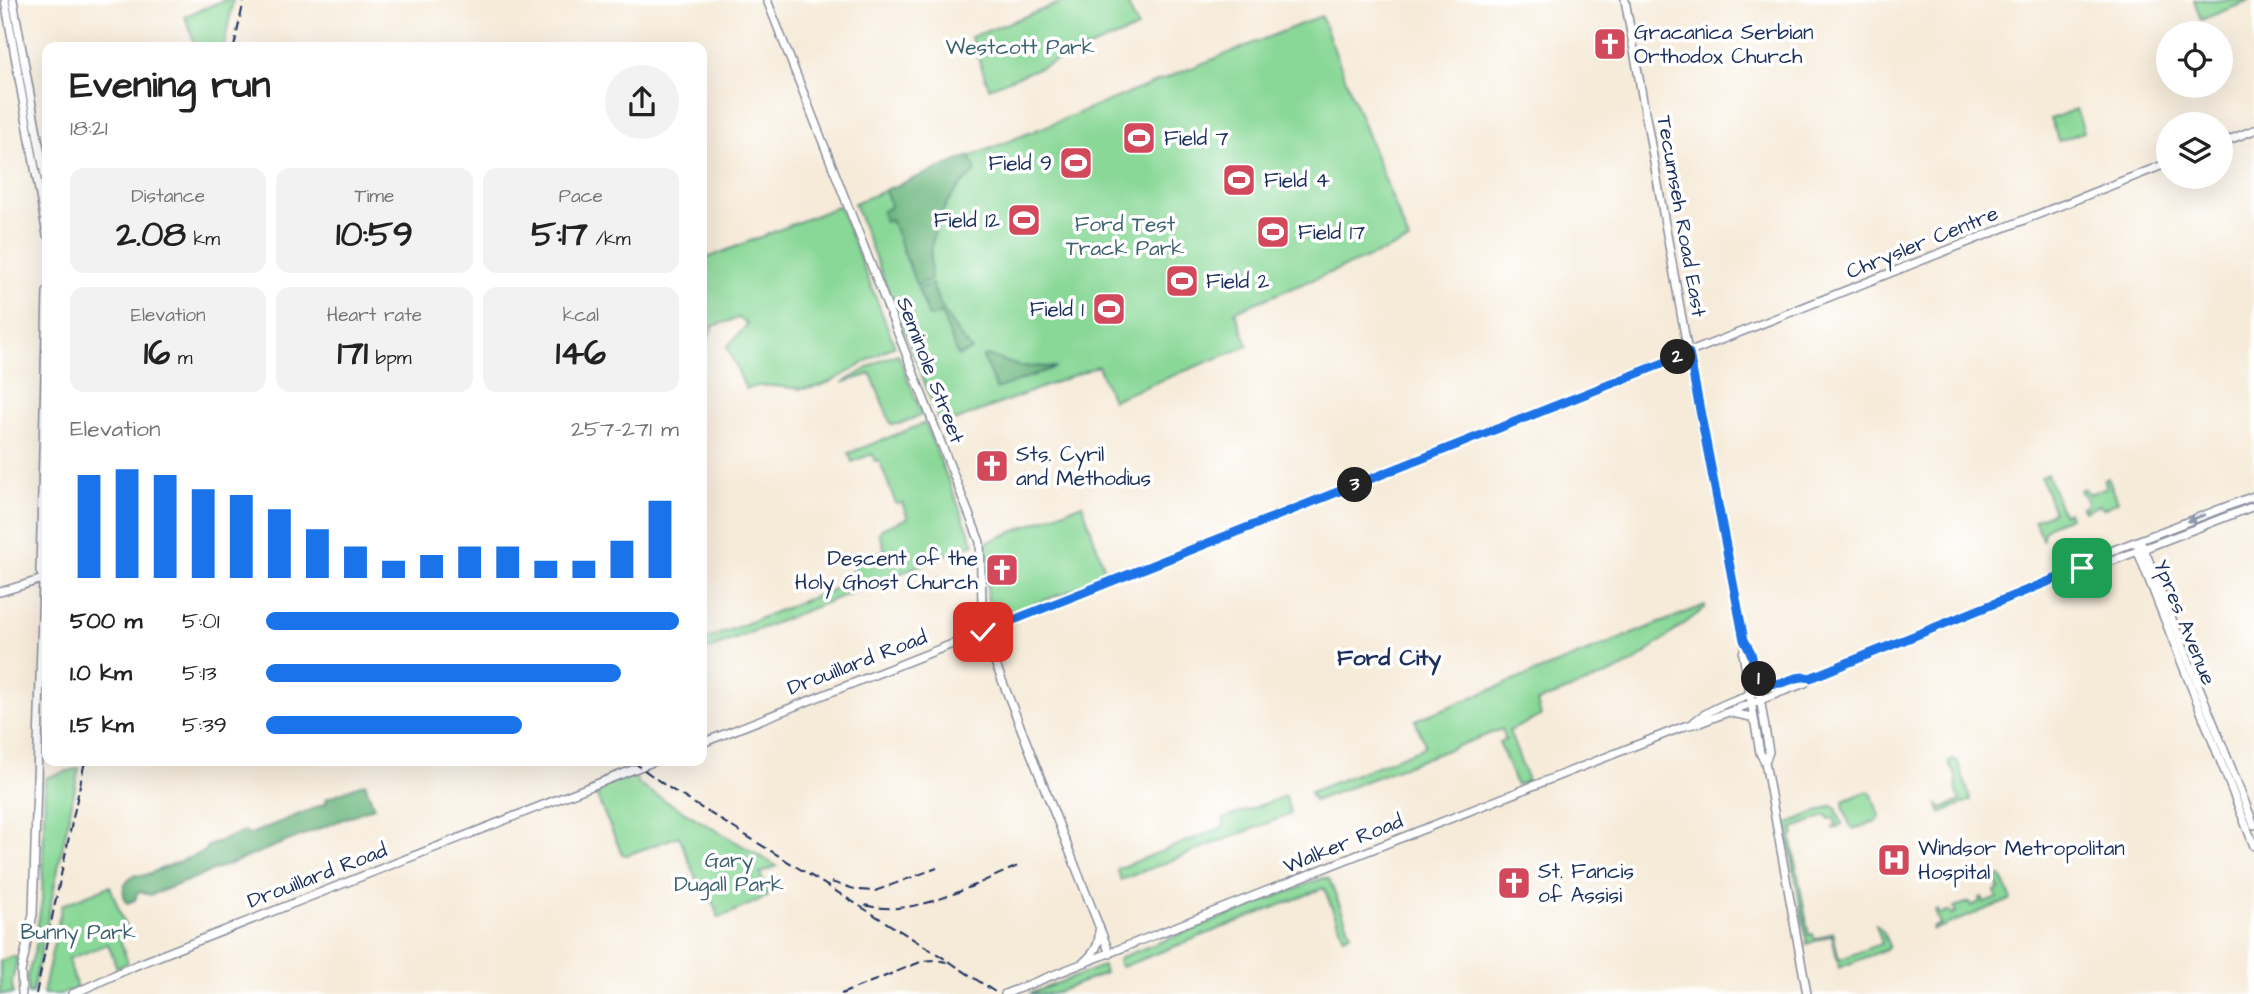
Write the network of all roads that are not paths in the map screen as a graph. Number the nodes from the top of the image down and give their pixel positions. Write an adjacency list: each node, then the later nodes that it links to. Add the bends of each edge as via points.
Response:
1 (5, 0): 9 (main road)
2 (13, 0): 7 (main road)
3 (767, 0): 21 (main road, Seminole Street, via 980,542)
4 (1625, 0): 10 (main road, Tecumseh Road East)
5 (2254, 130): 6 (main road)
6 (2233, 138)
7 (42, 160)
8 (2156, 168): 10 (main road, Chrysler Centre)
9 (42, 207)
10 (1689, 353): 21 (main road, Drouillard Road); 22 (main road, Tecumseh Road East)
11 (42, 491): 17 (main road)
12 (2254, 496): 14 (main road, Walker Road, one-way to 14)
13 (2254, 506): 15 (main road, Walker Road)
14 (2138, 541): 15 (main road, Ypres Avenue); 16 (main road, Walker Road, via 2088,560)
15 (2142, 550): 16 (main road, Walker Road, via 2091,569); 34 (main road, Ypres Avenue); 35 (main road, Ypres Avenue)
16 (2082, 568): 24 (main road, Walker Road)
17 (42, 576)
18 (42, 579): 19 (main road)
19 (0, 592)
20 (42, 612): 39 (main road, via 33,914 21,972)
21 (983, 632): 31 (main road, Drouillard Road); 36 (main road, Seminole Street)
22 (1745, 645): 23 (main road, Tecumseh Road East); 26 (main road, Tecumseh Road East)
23 (1756, 674): 24 (main road); 25 (main road, Tecumseh Road East)
24 (1778, 689): 25 (main road, Walker Road); 29 (main road)
25 (1760, 696): 26 (main road, Walker Road); 29 (main road, Tecumseh Road East)
26 (1751, 699): 27 (main road, Walker Road); 28 (main road, Walker Road, via 1700,716); 30 (main road, Tecumseh Road East)
27 (1729, 712): 28 (main road, Walker Road); 30 (main road, via 1751,717)
28 (1693, 723): 37 (main road, Walker Road)
29 (1764, 723): 32 (main road, Tecumseh Road East, via 1769,752)
30 (1755, 724): 32 (main road, Tecumseh Road East)
31 (707, 741)
32 (1765, 762): 42 (main road, Tecumseh Road East)
33 (642, 766): 40 (main road, Drouillard Road, via 152,958)
34 (2254, 825)
35 (2254, 846)
36 (1098, 926): 37 (main road, Seminole Street); 38 (main road, via 1095,952)
37 (1110, 954): 38 (main road, Walker Road)
38 (1080, 965): 41 (main road, Walker Road)
39 (22, 994)
40 (72, 994)
41 (1005, 994)
42 (1807, 994)

